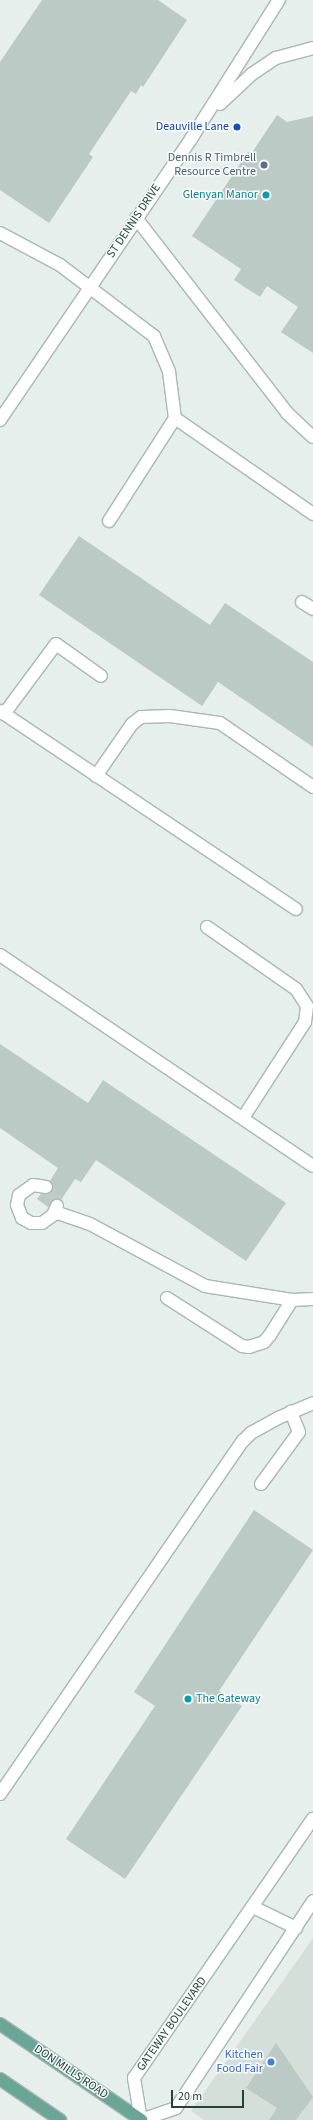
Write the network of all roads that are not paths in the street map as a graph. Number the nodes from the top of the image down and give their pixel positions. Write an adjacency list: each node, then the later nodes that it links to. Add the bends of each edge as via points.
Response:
1 (279, 0): 3 (street, ST DENNIS DRIVE)
2 (313, 48): 3 (street, via 276,58 252,74 230,93)
3 (191, 139): 4 (street, ST DENNIS DRIVE)
4 (136, 218): 6 (street, ST DENNIS DRIVE); 9 (street, via 287,413)
5 (0, 233): 6 (street, via 60,265)
6 (89, 288): 7 (street, via 154,336 170,372); 8 (street, ST DENNIS DRIVE)
7 (175, 418): 10 (street); 11 (street)
8 (0, 420)
9 (313, 437)
10 (313, 514)
11 (109, 521)
12 (302, 602): 13 (street)
13 (313, 609)
14 (101, 676): 15 (street, via 56,644)
15 (2, 713): 16 (street)
16 (96, 776): 17 (street, via 132,724 141,717 170,716 220,723); 18 (street)
17 (313, 787)
18 (296, 909)
19 (207, 927): 21 (street, via 296,989 307,1006 306,1022)
20 (0, 954): 21 (street)
21 (243, 1118): 22 (street)
22 (313, 1166)
23 (46, 1187): 26 (street, via 33,1185 24,1189 17,1201 18,1212 25,1220 38,1224 48,1220 56,1209 90,1224 205,1286)
24 (167, 1298): 26 (street, via 242,1346 249,1347 264,1342)
25 (313, 1299): 26 (street)
26 (292, 1300)
27 (313, 1403): 28 (street)
28 (291, 1412): 29 (street, via 299,1432); 30 (street, via 260,1428 244,1441)
29 (261, 1484)
30 (0, 1794)
31 (313, 1819): 33 (street, GATEWAY BOULEVARD)
32 (313, 1901): 34 (street)
33 (252, 1907): 34 (street); 38 (street, GATEWAY BOULEVARD, via 134,2078)
34 (296, 1928): 38 (street, via 176,2108)
35 (0, 2024): 38 (main road, DON MILLS ROAD)
36 (0, 2079): 37 (main road)
37 (60, 2120)
38 (141, 2120)

